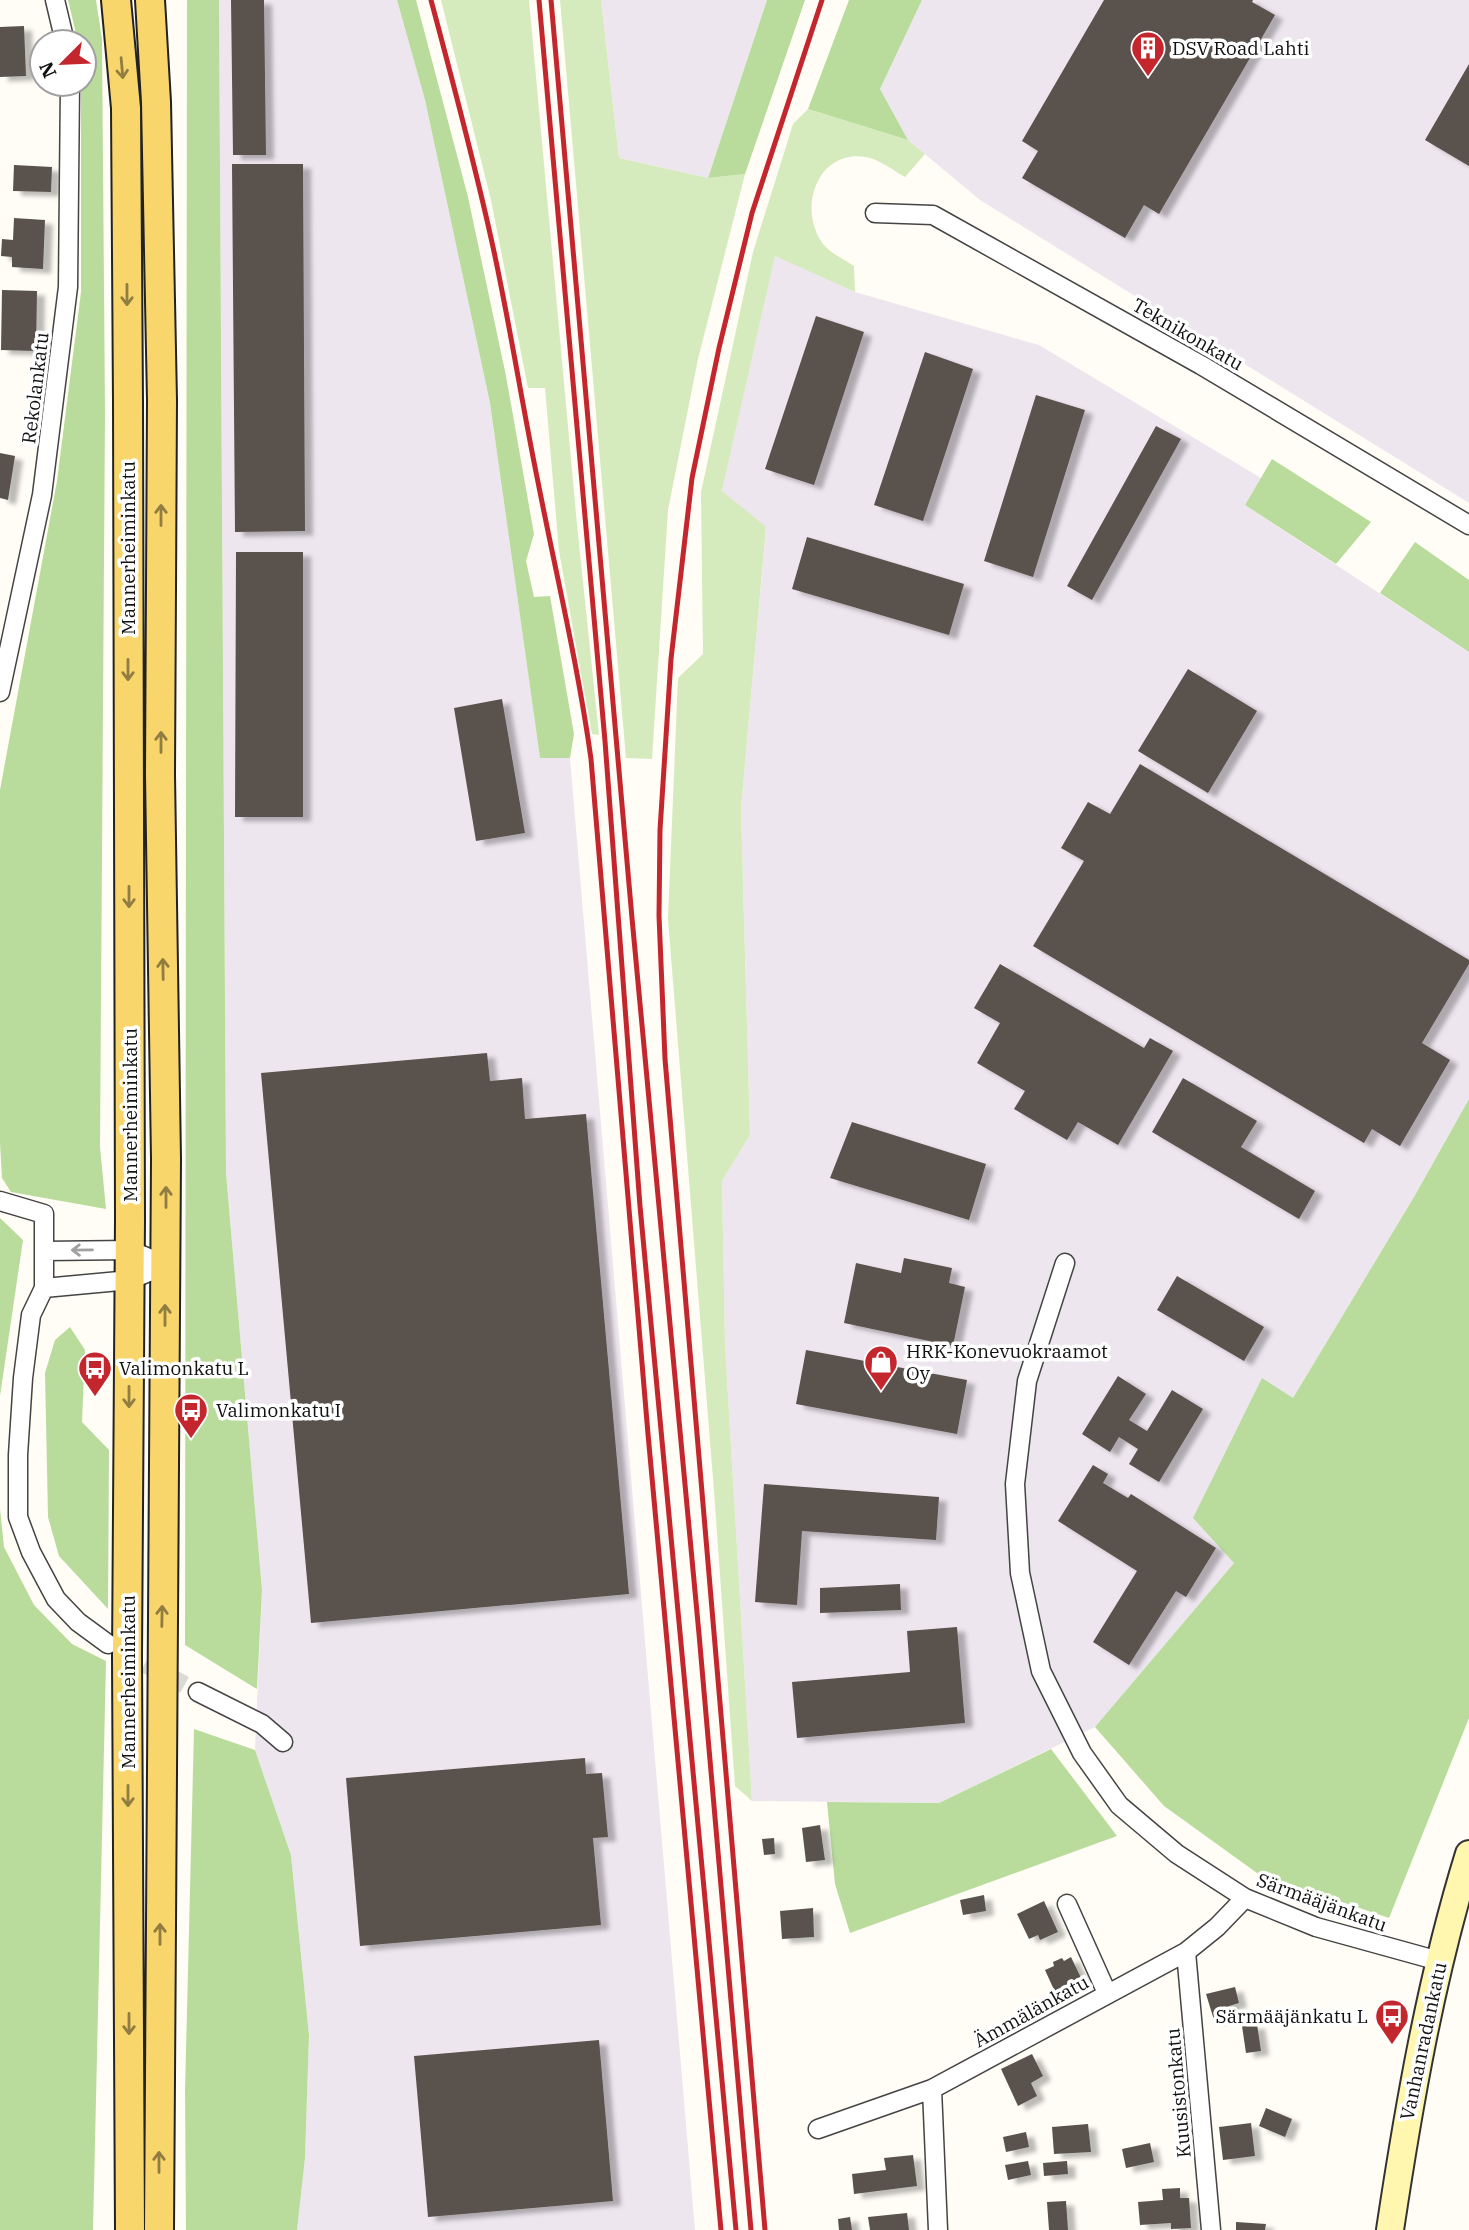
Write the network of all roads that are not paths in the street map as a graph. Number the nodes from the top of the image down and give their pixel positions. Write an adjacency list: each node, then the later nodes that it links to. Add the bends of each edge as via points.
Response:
1 (55, 0): 4 (street)
2 (116, 0): 10 (main road, Mannerheiminkatu, one-way to 10, via 126,108)
3 (150, 0): 13 (main road, Mannerheiminkatu, one-way to 3, via 162,400)
4 (62, 28)
5 (70, 98): 8 (street, Rekolankatu, via 68,287 42,495)
6 (875, 213): 7 (street, Teknikonkatu, via 933,215 1201,365)
7 (1469, 525)
8 (0, 692)
9 (0, 1201): 11 (street, via 44,1214)
10 (130, 1250): 11 (street, one-way to 11); 13 (street); 14 (main road, Mannerheiminkatu)
11 (44, 1251): 15 (street)
12 (1065, 1263): 20 (street, Särmääjänkatu, via 1027,1381 1015,1484 1020,1573 1041,1671 1082,1753 1119,1805 1178,1854)
13 (165, 1265): 14 (street); 28 (main road, Mannerheiminkatu, one-way to 13)
14 (130, 1280): 15 (street); 27 (main road, Mannerheiminkatu, one-way to 27)
15 (44, 1288): 16 (street, via 31,1315 23,1378 18,1517 56,1599)
16 (108, 1644)
17 (198, 1692): 18 (street, via 262,1724)
18 (283, 1742)
19 (1469, 1854): 23 (street, Vanhanradankatu)
20 (1245, 1898): 22 (street, Ämmälänkatu); 23 (street, Särmääjänkatu, via 1316,1927)
21 (1068, 1904): 24 (street)
22 (1186, 1952): 24 (street, Ämmälänkatu); 30 (street, Kuusistonkatu)
23 (1439, 1961): 31 (street, Vanhanradankatu)
24 (1107, 1993): 25 (street, Ämmälänkatu)
25 (932, 2089): 26 (street, Ämmälänkatu); 29 (street)
26 (818, 2129)
27 (130, 2230)
28 (159, 2230)
29 (938, 2230)
30 (1211, 2230)
31 (1390, 2230)

